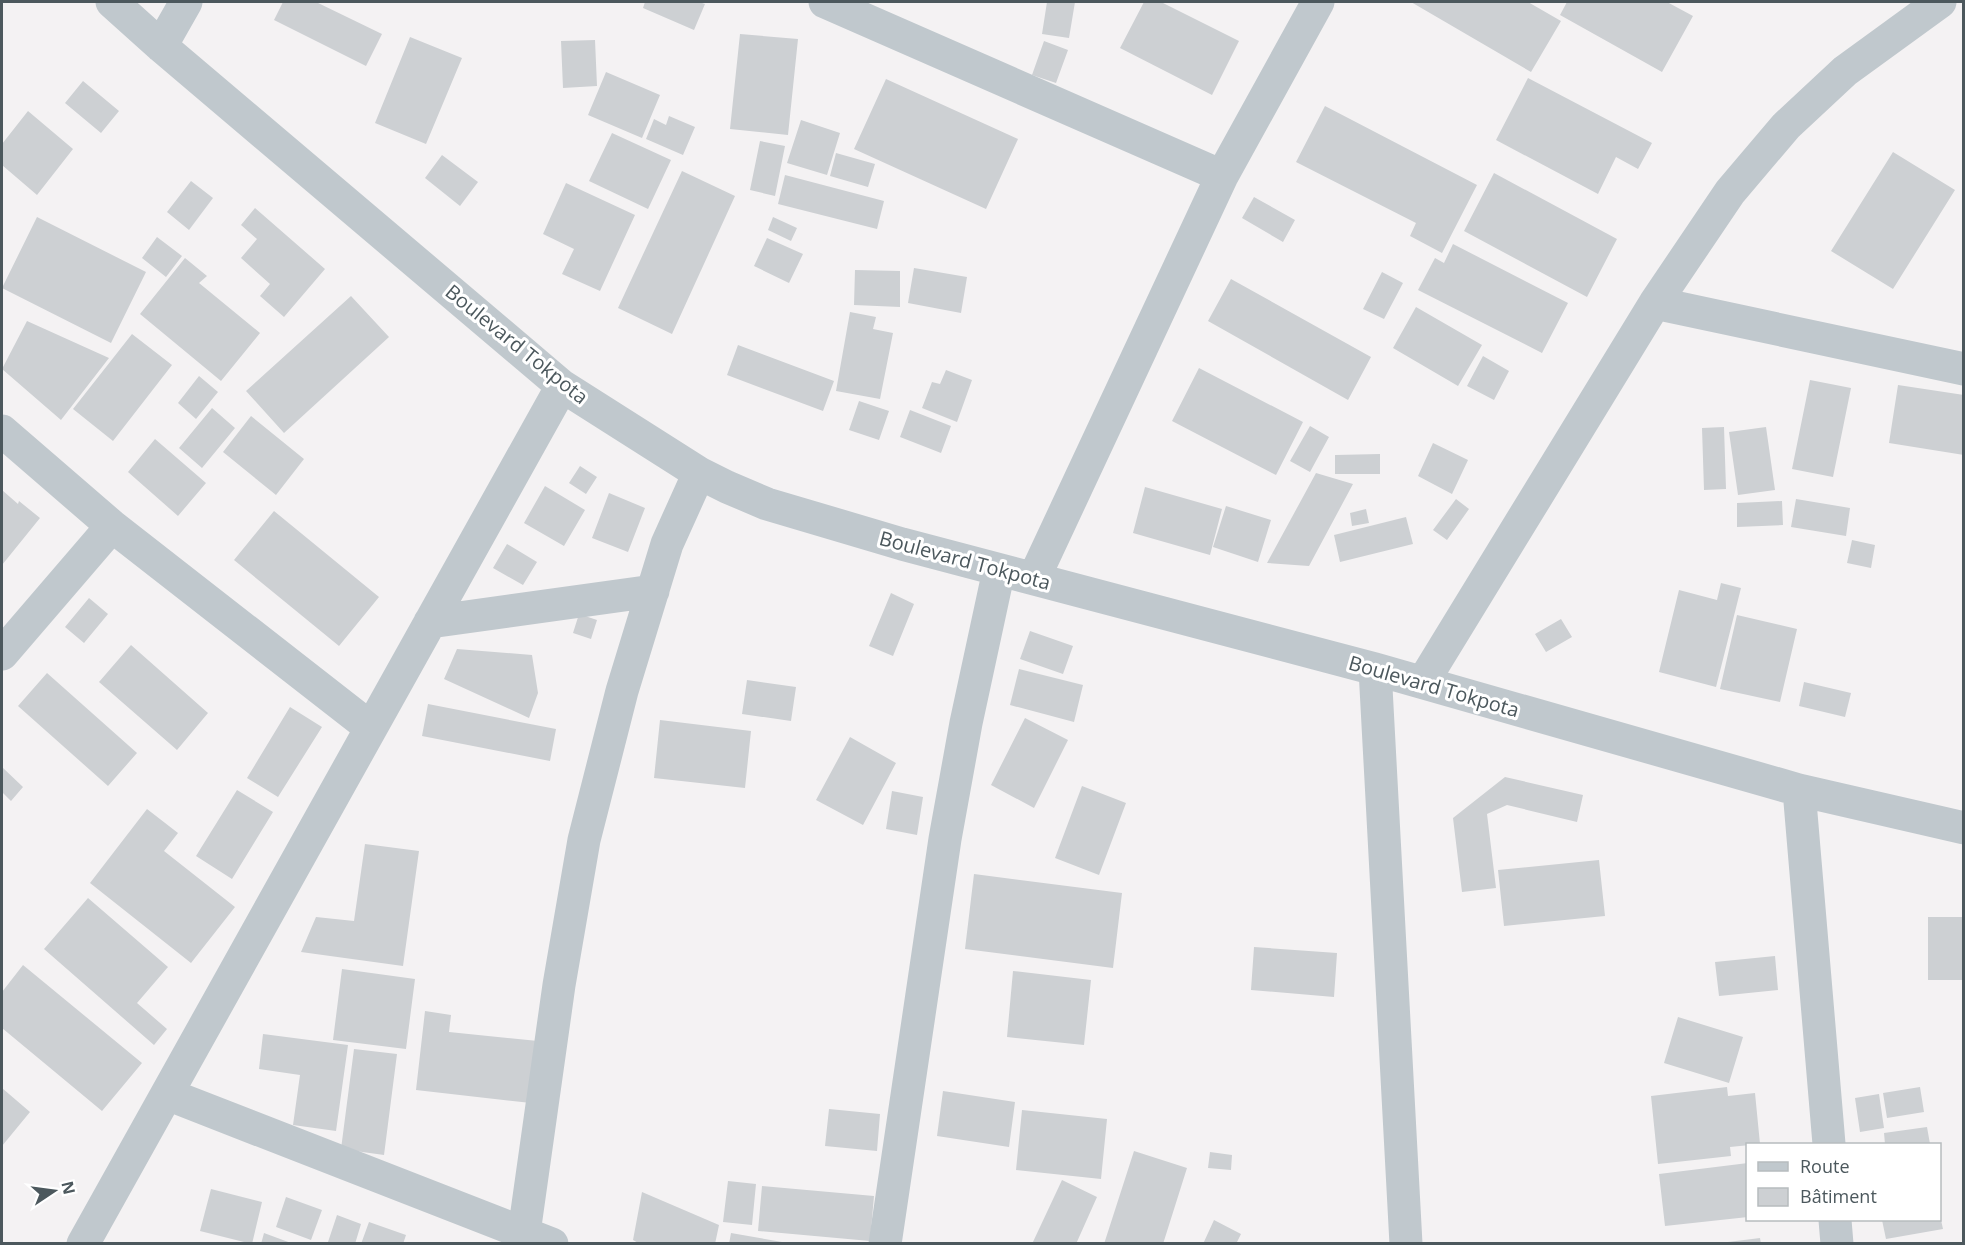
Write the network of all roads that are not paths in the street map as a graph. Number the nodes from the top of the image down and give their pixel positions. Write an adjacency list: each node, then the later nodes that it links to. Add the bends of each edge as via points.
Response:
1 (112, 2): 6 (street, Boulevard Tokpota)
2 (186, 2): 6 (street)
3 (825, 2): 7 (street)
4 (1318, 2): 7 (street)
5 (1940, 2): 8 (street, via 1845,71 1786,126 1730,192)
6 (161, 46): 10 (street, Boulevard Tokpota)
7 (1222, 176): 15 (street)
8 (1656, 303): 9 (street); 20 (street)
9 (1964, 369)
10 (562, 386): 12 (street, Boulevard Tokpota); 17 (street)
11 (2, 431): 13 (street)
12 (699, 473): 14 (street, Boulevard Tokpota, via 767,504); 16 (street, via 667,544)
13 (112, 526): 18 (street); 21 (street)
14 (999, 570): 15 (street, Boulevard Tokpota); 29 (street, via 945,839)
15 (1034, 578): 19 (street, Boulevard Tokpota)
16 (653, 591): 17 (street); 27 (street, via 622,691 584,840 560,985)
17 (430, 622): 21 (street)
18 (2, 654)
19 (1375, 669): 20 (street, Boulevard Tokpota); 30 (street)
20 (1423, 682): 22 (street, Boulevard Tokpota)
21 (371, 728): 24 (street)
22 (1799, 790): 23 (street, Boulevard Tokpota); 25 (street)
23 (1964, 828)
24 (166, 1094): 27 (street); 28 (street)
25 (1828, 1143)
26 (1835, 1221): 31 (street)
27 (538, 1238)
28 (83, 1244)
29 (885, 1244)
30 (1406, 1244)
31 (1837, 1244)

